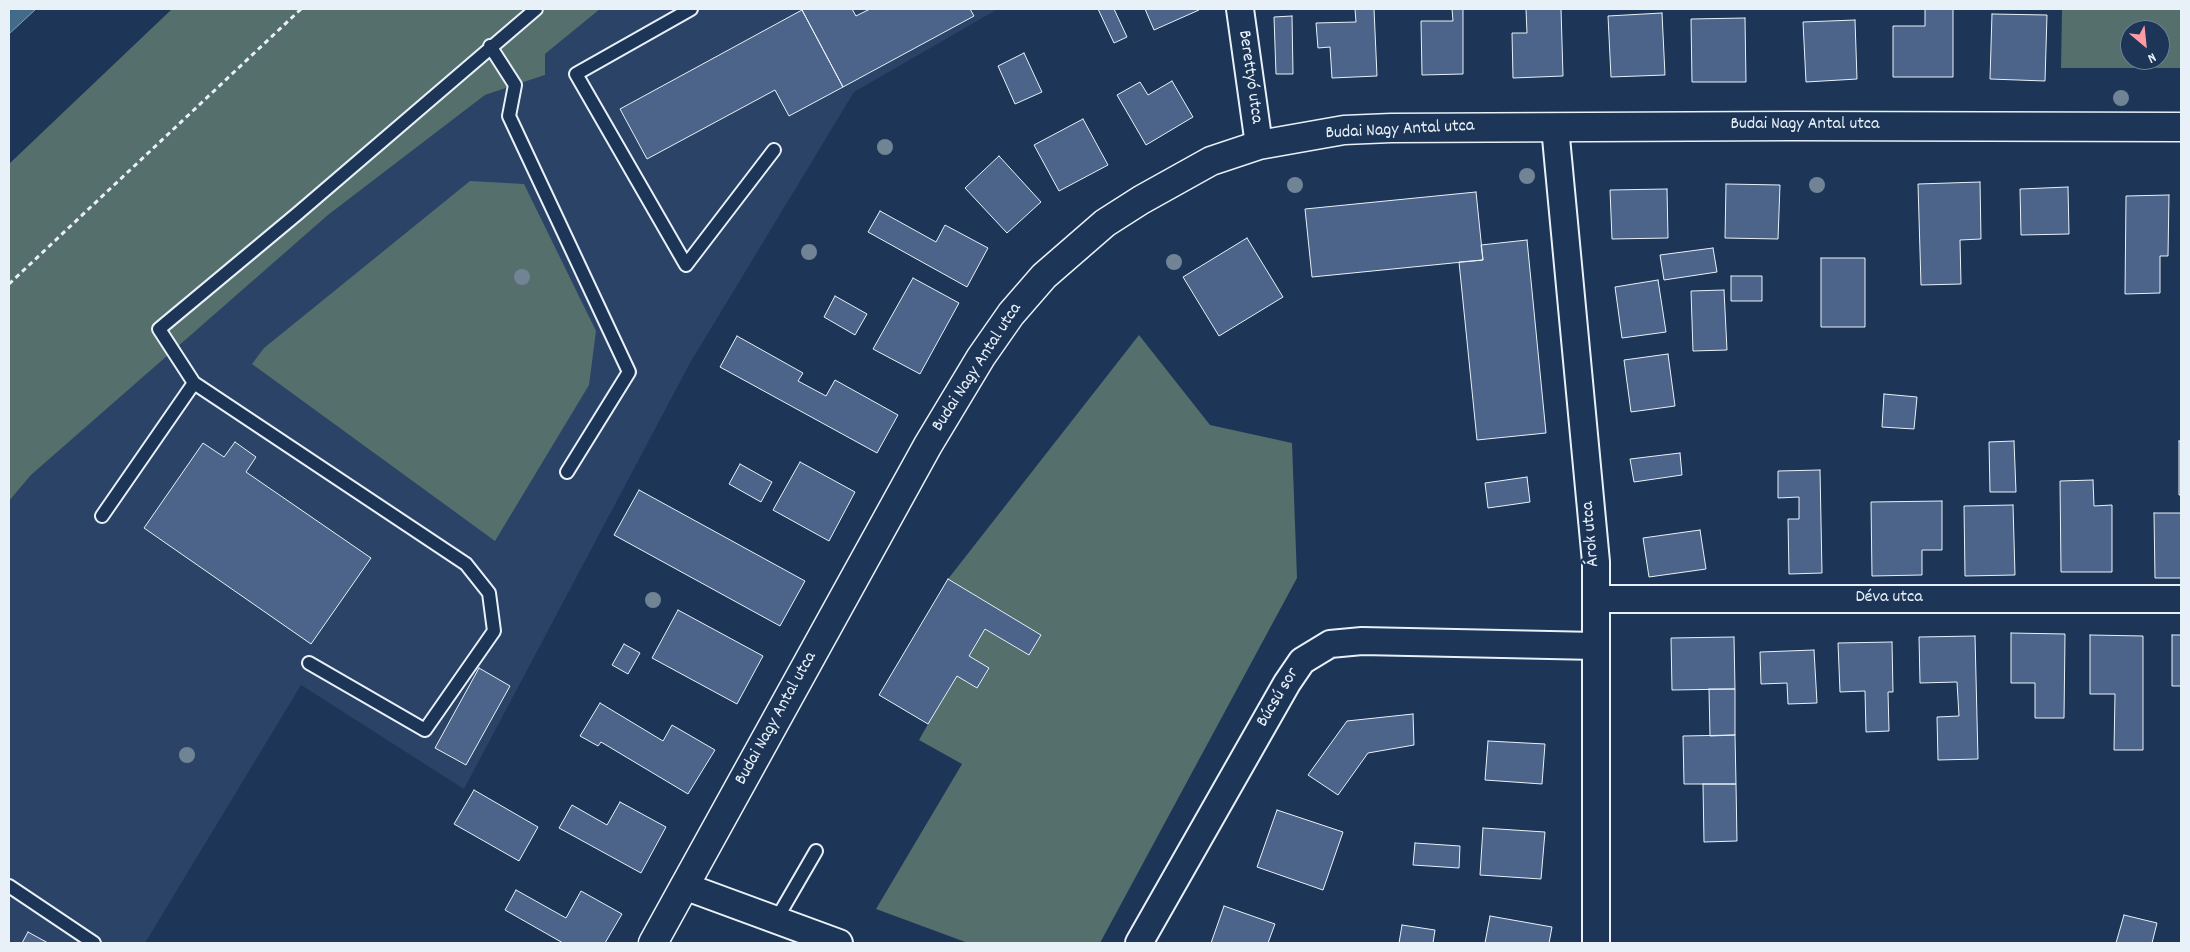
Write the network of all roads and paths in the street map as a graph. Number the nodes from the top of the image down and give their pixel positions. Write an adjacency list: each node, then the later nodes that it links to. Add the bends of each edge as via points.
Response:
1 (302, 9): 10 (path)
2 (536, 9): 5 (lane)
3 (691, 9): 9 (lane, via 576,74 686,265)
4 (1240, 9): 8 (street, Berettyó utca)
5 (490, 46): 11 (lane, via 451,83 159,329); 12 (lane, via 515,85 509,116 629,372)
6 (1555, 127): 7 (main road, Budai Nagy Antal utca); 8 (main road, Budai Nagy Antal utca, via 1344,130); 14 (street, Árok utca, via 1596,562)
7 (2181, 127)
8 (1259, 145): 20 (main road, Budai Nagy Antal utca, via 1211,161 1105,224 1044,276 1011,314 928,445)
9 (774, 150)
10 (9, 284)
11 (194, 383): 13 (lane); 17 (lane, via 466,564 489,593 494,631 425,730)
12 (567, 472)
13 (102, 516)
14 (1596, 599): 15 (street, Déva utca); 16 (street, Árok utca)
15 (2181, 599)
16 (1596, 646): 25 (street, Búcsú sor, via 1362,641 1330,644 1302,660); 26 (street, Árok utca)
17 (309, 663)
18 (816, 851): 21 (lane)
19 (9, 886): 22 (lane)
20 (684, 886): 21 (street); 23 (main road, Budai Nagy Antal utca)
21 (776, 920): 24 (street)
22 (94, 943)
23 (653, 943)
24 (838, 943)
25 (1139, 943)
26 (1596, 943)

